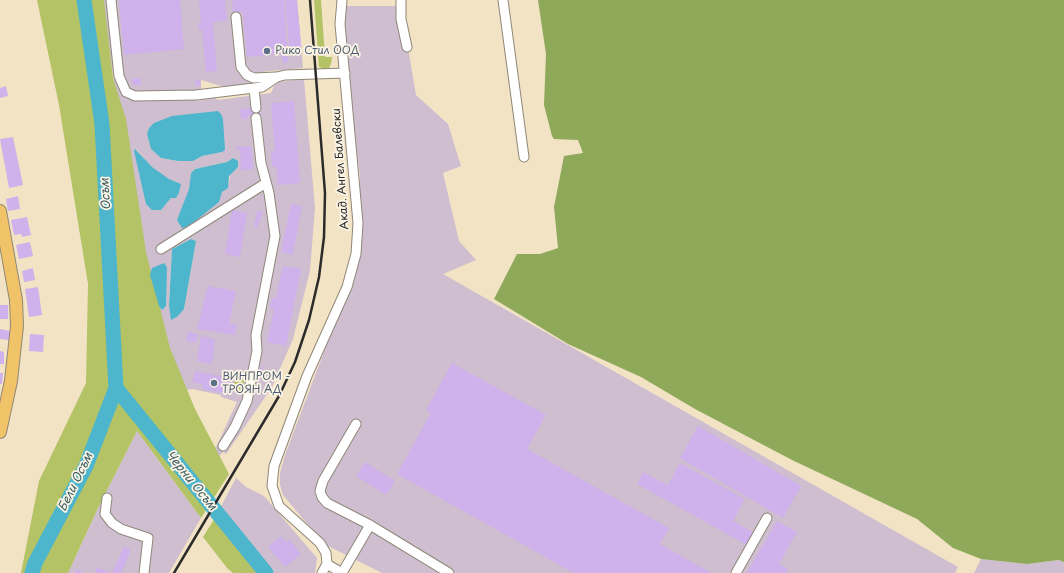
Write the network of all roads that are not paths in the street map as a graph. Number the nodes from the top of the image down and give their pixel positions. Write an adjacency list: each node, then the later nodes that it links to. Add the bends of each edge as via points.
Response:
1 (111, 0): 9 (street, via 119,76 126,92 135,96 196,95)
2 (342, 0): 7 (street, Акад. Ангел Балевски, via 340,24)
3 (401, 0): 6 (street, via 401,19)
4 (503, 0): 10 (street)
5 (236, 17): 8 (street, via 241,68 254,78)
6 (407, 47)
7 (345, 73): 8 (street); 20 (street, Акад. Ангел Балевски, via 358,223 356,254 346,287 307,376 274,466 272,486 279,506 320,543 326,553)
8 (277, 77): 9 (street, via 266,86)
9 (254, 88): 11 (street, via 261,163)
10 (524, 156)
11 (266, 182): 13 (street); 16 (street, via 275,236 256,335 257,351 249,393 235,427)
12 (0, 211): 15 (main road, via 16,300 17,326 11,381)
13 (161, 249)
14 (356, 424): 19 (street, via 322,481 320,491 327,503)
15 (0, 432)
16 (223, 446)
17 (107, 498): 21 (street, via 105,514 112,523 121,529 148,538)
18 (767, 518): 25 (street)
19 (370, 525): 23 (street); 24 (street)
20 (327, 564): 22 (street); 23 (street)
21 (144, 573)
22 (322, 573)
23 (342, 573)
24 (449, 573)
25 (736, 573)

